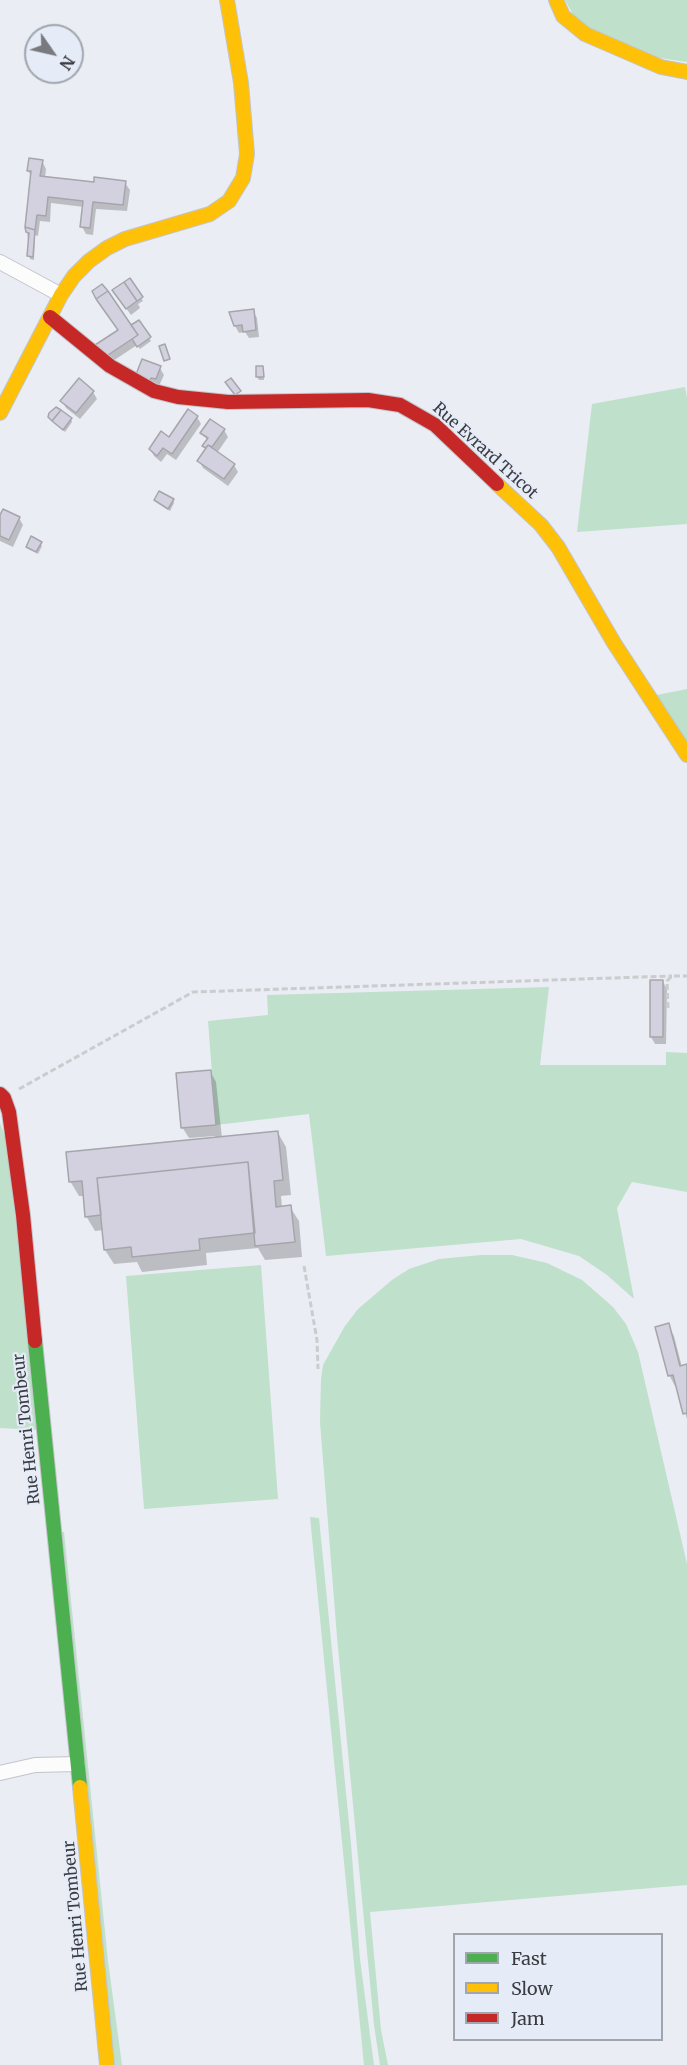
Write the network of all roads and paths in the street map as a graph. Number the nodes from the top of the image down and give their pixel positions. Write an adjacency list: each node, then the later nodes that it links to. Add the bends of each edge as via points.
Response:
1 (227, 0): 5 (street, via 241,83 247,154 243,178 229,201 210,214 107,248 74,276)
2 (556, 0): 3 (street, via 562,16 585,34 662,67)
3 (687, 72)
4 (0, 262): 5 (street)
5 (61, 296): 6 (street)
6 (50, 316): 7 (street); 8 (street, Rue Evrard Tricot, via 110,366 154,391 178,398 228,402 368,400 400,405 423,417 541,525)
7 (0, 413)
8 (687, 755)
9 (687, 975): 10 (path)
10 (672, 976): 11 (path, via 667,981); 12 (path, via 193,992)
11 (668, 1008)
12 (2, 1096): 15 (street, Rue Henri Tombeur, via 11,1123 23,1215)
13 (304, 1266): 14 (path)
14 (318, 1369)
15 (78, 1764): 16 (street, via 35,1765); 17 (street, Rue Henri Tombeur)
16 (0, 1773)
17 (107, 2065)

